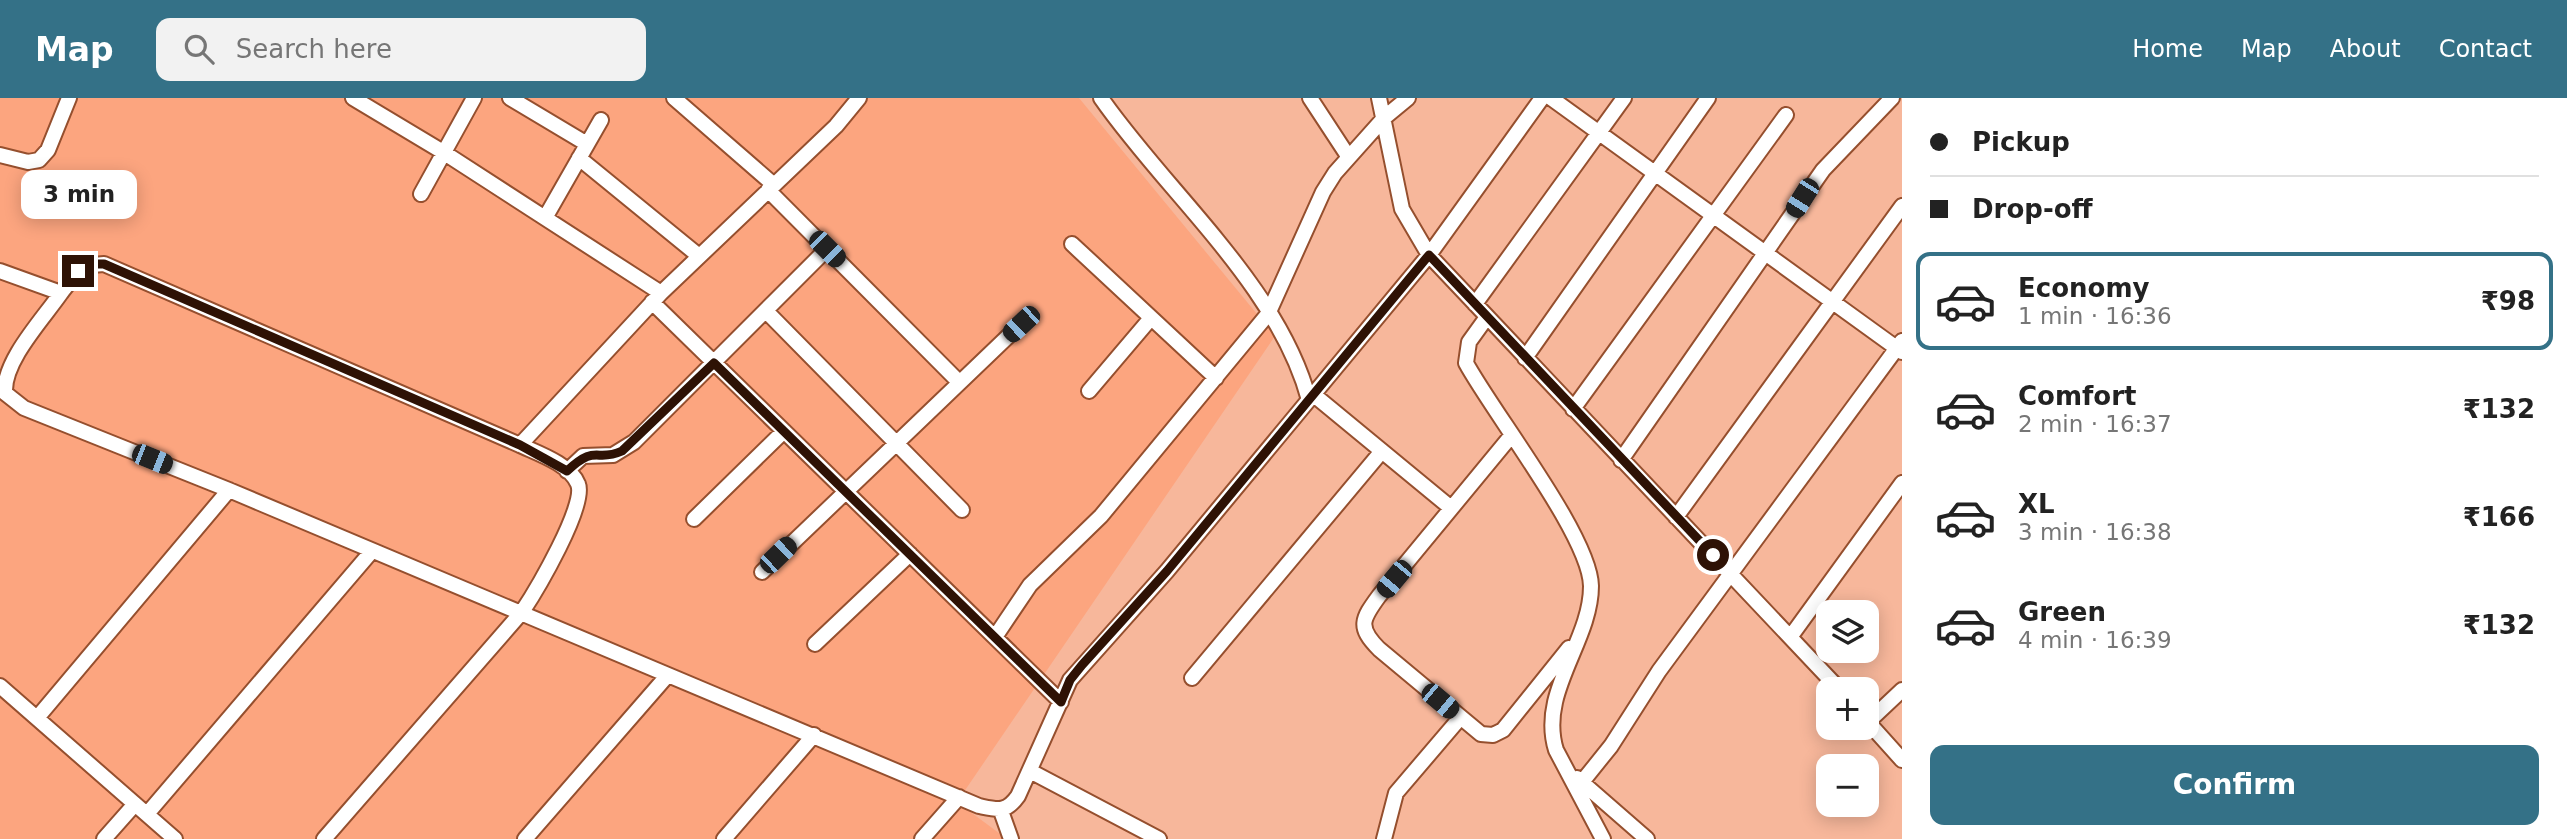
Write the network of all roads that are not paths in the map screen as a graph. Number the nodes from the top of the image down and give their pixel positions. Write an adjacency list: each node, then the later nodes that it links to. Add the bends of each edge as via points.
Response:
1 (69, 98): 22 (street, via 48,150 39,160)
2 (353, 98): 21 (street)
3 (474, 98): 21 (street)
4 (510, 98): 20 (street)
5 (674, 98): 26 (street)
6 (859, 98): 26 (street)
7 (1101, 98): 42 (street, via 1204,224)
8 (1310, 98): 23 (street)
9 (1379, 98): 17 (street)
10 (1408, 98): 17 (street)
11 (1542, 98): 34 (street)
12 (1551, 98): 19 (street)
13 (1624, 98): 19 (street)
14 (1708, 98): 25 (street)
15 (1892, 98): 33 (street, via 1823,170)
16 (1786, 115): 29 (street)
17 (1385, 117): 23 (street); 34 (street, via 1402,209)
18 (601, 120): 20 (street)
19 (1599, 133): 25 (street); 40 (street)
20 (587, 144): 24 (street)
21 (443, 152): 27 (street); 30 (street)
22 (0, 155)
23 (1348, 156): 42 (street, via 1323,192)
24 (579, 158): 30 (street); 35 (street)
25 (1657, 174): 29 (street); 47 (street)
26 (771, 188): 32 (street); 35 (street)
27 (421, 194)
28 (1902, 206): 39 (street)
29 (1714, 216): 33 (street); 53 (street)
30 (545, 218): 38 (street)
31 (1072, 244): 44 (street)
32 (827, 249): 41 (street); 50 (street)
33 (1766, 254): 39 (street); 59 (street)
34 (1429, 255): 40 (street); 52 (street)
35 (699, 256): 38 (street)
36 (0, 271): 37 (street)
37 (61, 293): 57 (street, via 78,271 89,264 104,264); 62 (street, via 11,364 4,380 5,393 23,408)
38 (657, 298): 48 (street); 57 (street)
39 (1833, 302): 46 (street); 66 (street)
40 (1475, 304): 43 (street)
41 (766, 311): 48 (street); 56 (street)
42 (1268, 314): 49 (street); 52 (street, via 1289,343)
43 (1487, 317): 47 (street); 55 (street, via 1469,342 1466,363)
44 (1152, 318): 49 (street); 51 (street)
45 (1021, 324): 50 (street)
46 (1900, 347): 71 (street)
47 (1525, 358): 53 (street)
48 (714, 363): 54 (street); 60 (street, via 622,451 583,456)
49 (1216, 378): 75 (street, via 1101,516 1030,585)
50 (960, 382): 56 (street)
51 (1089, 391)
52 (1312, 397): 58 (street); 82 (street, via 1082,665)
53 (1573, 409): 59 (street)
54 (784, 431): 63 (street); 67 (street)
55 (1511, 436): 64 (street); 73 (street, via 1561,512 1589,570 1591,587)
56 (896, 443): 63 (street); 65 (street)
57 (520, 445): 60 (street)
58 (1382, 451): 64 (street); 79 (street)
59 (1621, 460): 66 (street)
60 (567, 471): 72 (street, via 578,481 580,493 538,588)
61 (1902, 483): 74 (street)
62 (229, 490): 68 (street); 84 (street)
63 (845, 491): 69 (street); 70 (street)
64 (1451, 508): 85 (street, via 1379,596 1365,616 1364,629 1367,638)
65 (962, 510)
66 (1676, 517): 71 (street)
67 (694, 519)
68 (372, 551): 72 (street); 95 (street)
69 (910, 554): 75 (street); 76 (street)
70 (762, 572)
71 (1732, 574): 74 (street); 91 (street)
72 (522, 612): 77 (street); 98 (street)
73 (1579, 636): 85 (street, via 1503,730 1481,734); 90 (street, via 1551,716 1554,742)
74 (1791, 636): 78 (street)
75 (995, 637): 82 (street)
76 (815, 643)
77 (667, 676): 87 (street); 99 (street)
78 (1828, 677)
79 (1192, 678)
80 (0, 686): 84 (street)
81 (1902, 690): 83 (street)
82 (1061, 702): 89 (street)
83 (1879, 711)
84 (37, 718): 93 (street)
85 (1460, 718): 104 (street, via 1396,793)
86 (1879, 734): 88 (street)
87 (814, 735): 92 (street); 100 (street)
88 (1902, 760)
89 (1030, 771): 94 (street, via 1010,807); 103 (street)
90 (1569, 771): 91 (street); 105 (street)
91 (1582, 782): 106 (street)
92 (959, 797): 94 (street); 101 (street)
93 (135, 804): 95 (street); 96 (street)
94 (1001, 811): 102 (street)
95 (147, 814): 97 (street)
96 (104, 839)
97 (175, 839)
98 (324, 839)
99 (526, 839)
100 (724, 839)
101 (922, 839)
102 (1011, 839)
103 (1159, 839)
104 (1384, 839)
105 (1603, 839)
106 (1647, 839)

